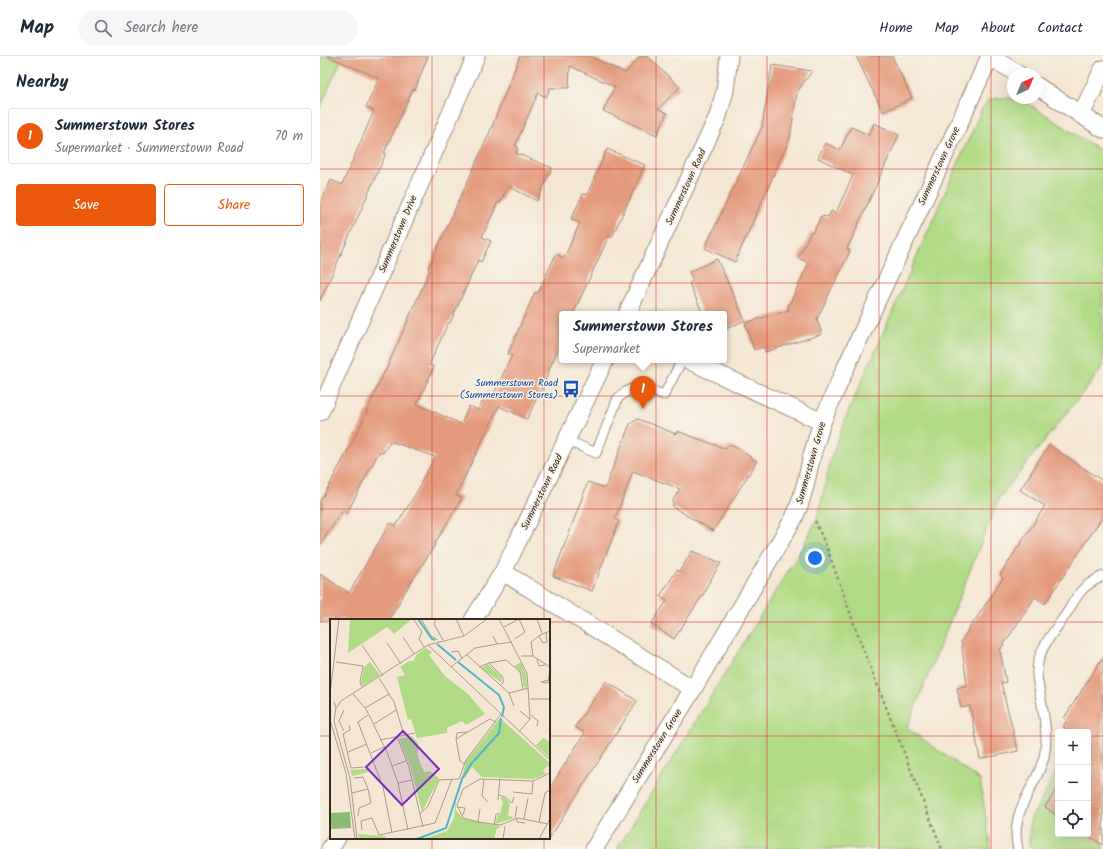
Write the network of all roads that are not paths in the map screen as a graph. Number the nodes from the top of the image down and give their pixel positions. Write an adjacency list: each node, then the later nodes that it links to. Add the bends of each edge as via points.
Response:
1 (476, 56): 13 (street, Summerstown Drive)
2 (729, 56): 9 (street, Summerstown Road, via 725,91 718,116)
3 (989, 56): 4 (street); 14 (street, Summerstown Grove)
4 (1008, 68)
5 (1103, 69): 7 (street)
6 (1043, 90): 7 (street)
7 (1081, 114): 8 (street)
8 (1103, 129)
9 (628, 311)
10 (604, 363): 15 (street, Summerstown Road)
11 (680, 363): 15 (lane, via 664,395 638,386 618,398 596,452)
12 (694, 363): 14 (street)
13 (320, 412)
14 (822, 422): 19 (street, Summerstown Grove, via 806,486 794,518)
15 (566, 440): 16 (street, Summerstown Road)
16 (503, 572): 18 (street, Summerstown Road); 19 (street)
17 (1103, 576): 23 (lane, via 1092,581 1081,591 1043,647 1039,659 1037,673 1046,739 1044,758 1019,814 1016,827)
18 (474, 619)
19 (693, 689): 22 (street, Summerstown Grove)
20 (336, 839): 21 (street)
21 (330, 849)
22 (594, 849)
23 (1018, 849)

